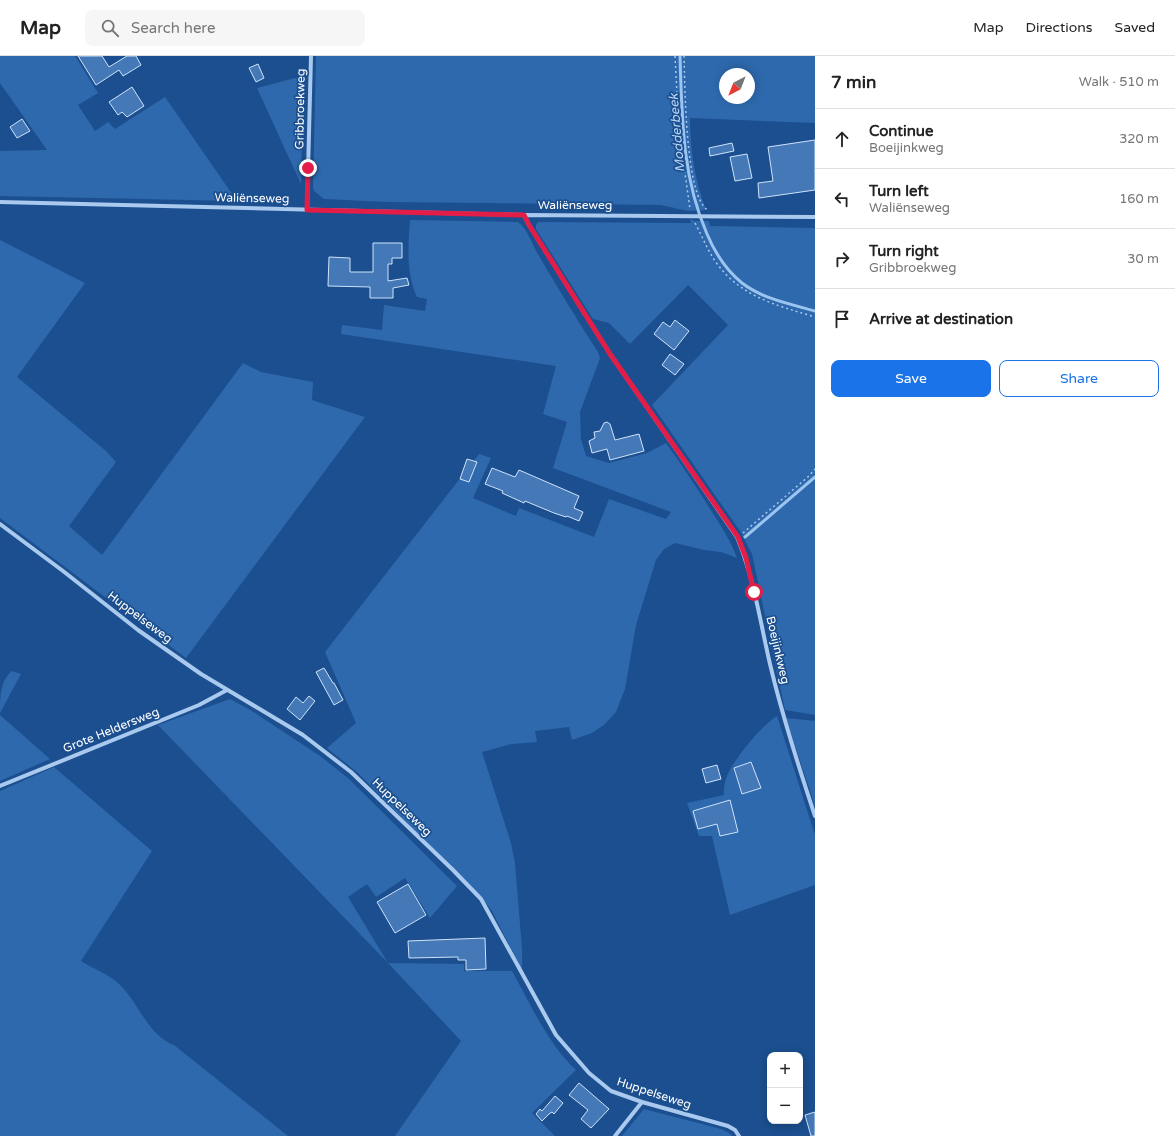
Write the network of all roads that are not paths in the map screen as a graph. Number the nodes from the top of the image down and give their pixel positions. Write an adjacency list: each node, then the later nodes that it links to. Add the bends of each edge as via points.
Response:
1 (311, 56): 3 (street, Gribbroekweg)
2 (0, 202): 3 (street, Waliënseweg)
3 (307, 210): 4 (street, Waliënseweg)
4 (524, 215): 5 (street, Waliënseweg); 9 (street, Boeijinkweg, via 610,354 738,537 746,558 790,742)
5 (815, 217)
6 (0, 524): 7 (street, Huppelseweg, via 138,630)
7 (227, 690): 8 (street, Grote Heldersweg, via 199,705); 10 (street, Huppelseweg, via 303,735 351,772 454,870 481,899 556,1035 589,1073 611,1091)
8 (0, 786)
9 (815, 816)
10 (642, 1102): 11 (street); 12 (street, Huppelseweg, via 728,1126)
11 (615, 1136)
12 (739, 1136)

